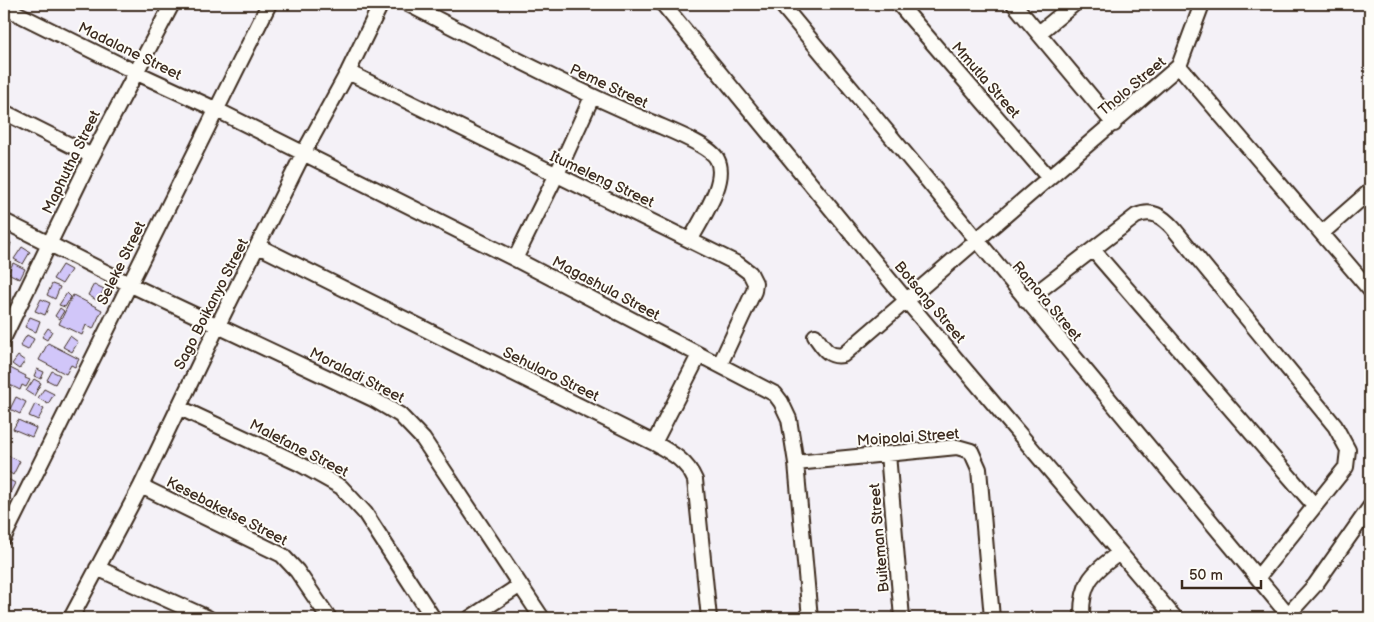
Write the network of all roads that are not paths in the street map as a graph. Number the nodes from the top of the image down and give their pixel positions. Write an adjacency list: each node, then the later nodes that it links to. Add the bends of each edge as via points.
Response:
1 (172, 4): 14 (street, Maphutha Street)
2 (269, 4): 17 (street, Seleke Street)
3 (381, 4): 15 (street, Sago Boikanyo Street)
4 (408, 4): 16 (street, Peme Street)
5 (663, 4): 35 (street, Botsang Street)
6 (781, 4): 28 (street, Ramora Street)
7 (899, 4): 23 (street, Mmutla Street)
8 (1014, 4): 12 (street)
9 (1074, 4): 12 (street)
10 (1202, 4): 13 (street)
11 (4, 7): 14 (street, Madalane Street)
12 (1039, 34): 19 (street)
13 (1179, 66): 19 (street, Tholo Street); 26 (street, Tholo Street)
14 (135, 72): 17 (street, Madalane Street); 21 (street, Maphutha Street)
15 (348, 72): 20 (street, Sago Boikanyo Street); 22 (street, Itumeleng Street)
16 (592, 97): 22 (street); 27 (street, Peme Street, via 682,136 717,158 719,183)
17 (215, 109): 20 (street, Magashula Street); 33 (street, Seleke Street)
18 (4, 112): 21 (street)
19 (1114, 124): 23 (street, Tholo Street)
20 (303, 154): 30 (street, Sago Boikanyo Street); 32 (street, Magashula Street)
21 (92, 156): 29 (street, Maphutha Street)
22 (556, 176): 27 (street, Itumeleng Street); 32 (street)
23 (1049, 178): 28 (street, Tholo Street)
24 (1370, 191): 26 (street)
25 (4, 220): 29 (street, Moraladi Street)
26 (1322, 233): 34 (street, Tholo Street)
27 (690, 239): 41 (street, Itumeleng Street, via 746,269 755,283)
28 (976, 241): 35 (street, Tholo Street); 36 (street, Ramora Street)
29 (50, 243): 33 (street, Moraladi Street); 38 (street, Maphutha Street)
30 (258, 246): 37 (street, Sago Boikanyo Street); 43 (street, Sehularo Street)
31 (1094, 251): 36 (street); 47 (street); 47 (street, via 1140,214 1158,214 1173,228 1344,439 1348,450 1346,467)
32 (515, 259): 40 (street, Magashula Street)
33 (129, 284): 37 (street, Moraladi Street); 49 (street, Seleke Street)
34 (1370, 290)
35 (906, 300): 39 (street, Tholo Street, via 843,355 829,354); 50 (street, Botsang Street)
36 (1026, 301): 52 (street, Ramora Street)
37 (218, 325): 42 (street, Sago Boikanyo Street); 53 (street, Moraladi Street, via 381,403 409,422 438,460)
38 (5, 330)
39 (815, 336)
40 (699, 355): 41 (street, Magashula Street); 43 (street)
41 (720, 364): 45 (street, Magashula Street, via 766,388 781,402 789,419)
42 (178, 407): 46 (street, Sago Boikanyo Street); 58 (street, Malefane Street, via 298,463 341,487 365,513)
43 (654, 443): 61 (street, Sehularo Street, via 688,465 695,480)
44 (888, 454): 45 (street, Moipolai Street); 63 (street, Buiteman Street); 64 (street, Moipolai Street, via 957,448 974,453 979,470)
45 (796, 463): 62 (street, Magashula Street)
46 (141, 486): 51 (street, Sago Boikanyo Street); 57 (street, Kesebaketse Street, via 282,556 297,571)
47 (1314, 505): 52 (street)
48 (1370, 507): 54 (street, via 1315,585)
49 (4, 537)
50 (1118, 554): 65 (street, via 1099,567 1087,582 1083,592); 66 (street, Botsang Street)
51 (97, 568): 55 (street, Sago Boikanyo Street); 56 (street)
52 (1258, 577): 54 (street, Ramora Street)
53 (519, 586): 59 (street); 60 (street, Moraladi Street)
54 (1288, 617)
55 (71, 618)
56 (208, 618)
57 (329, 618)
58 (433, 618)
59 (470, 618)
60 (542, 618)
61 (710, 618)
62 (810, 618)
63 (902, 618)
64 (992, 618)
65 (1082, 618)
66 (1175, 618)

